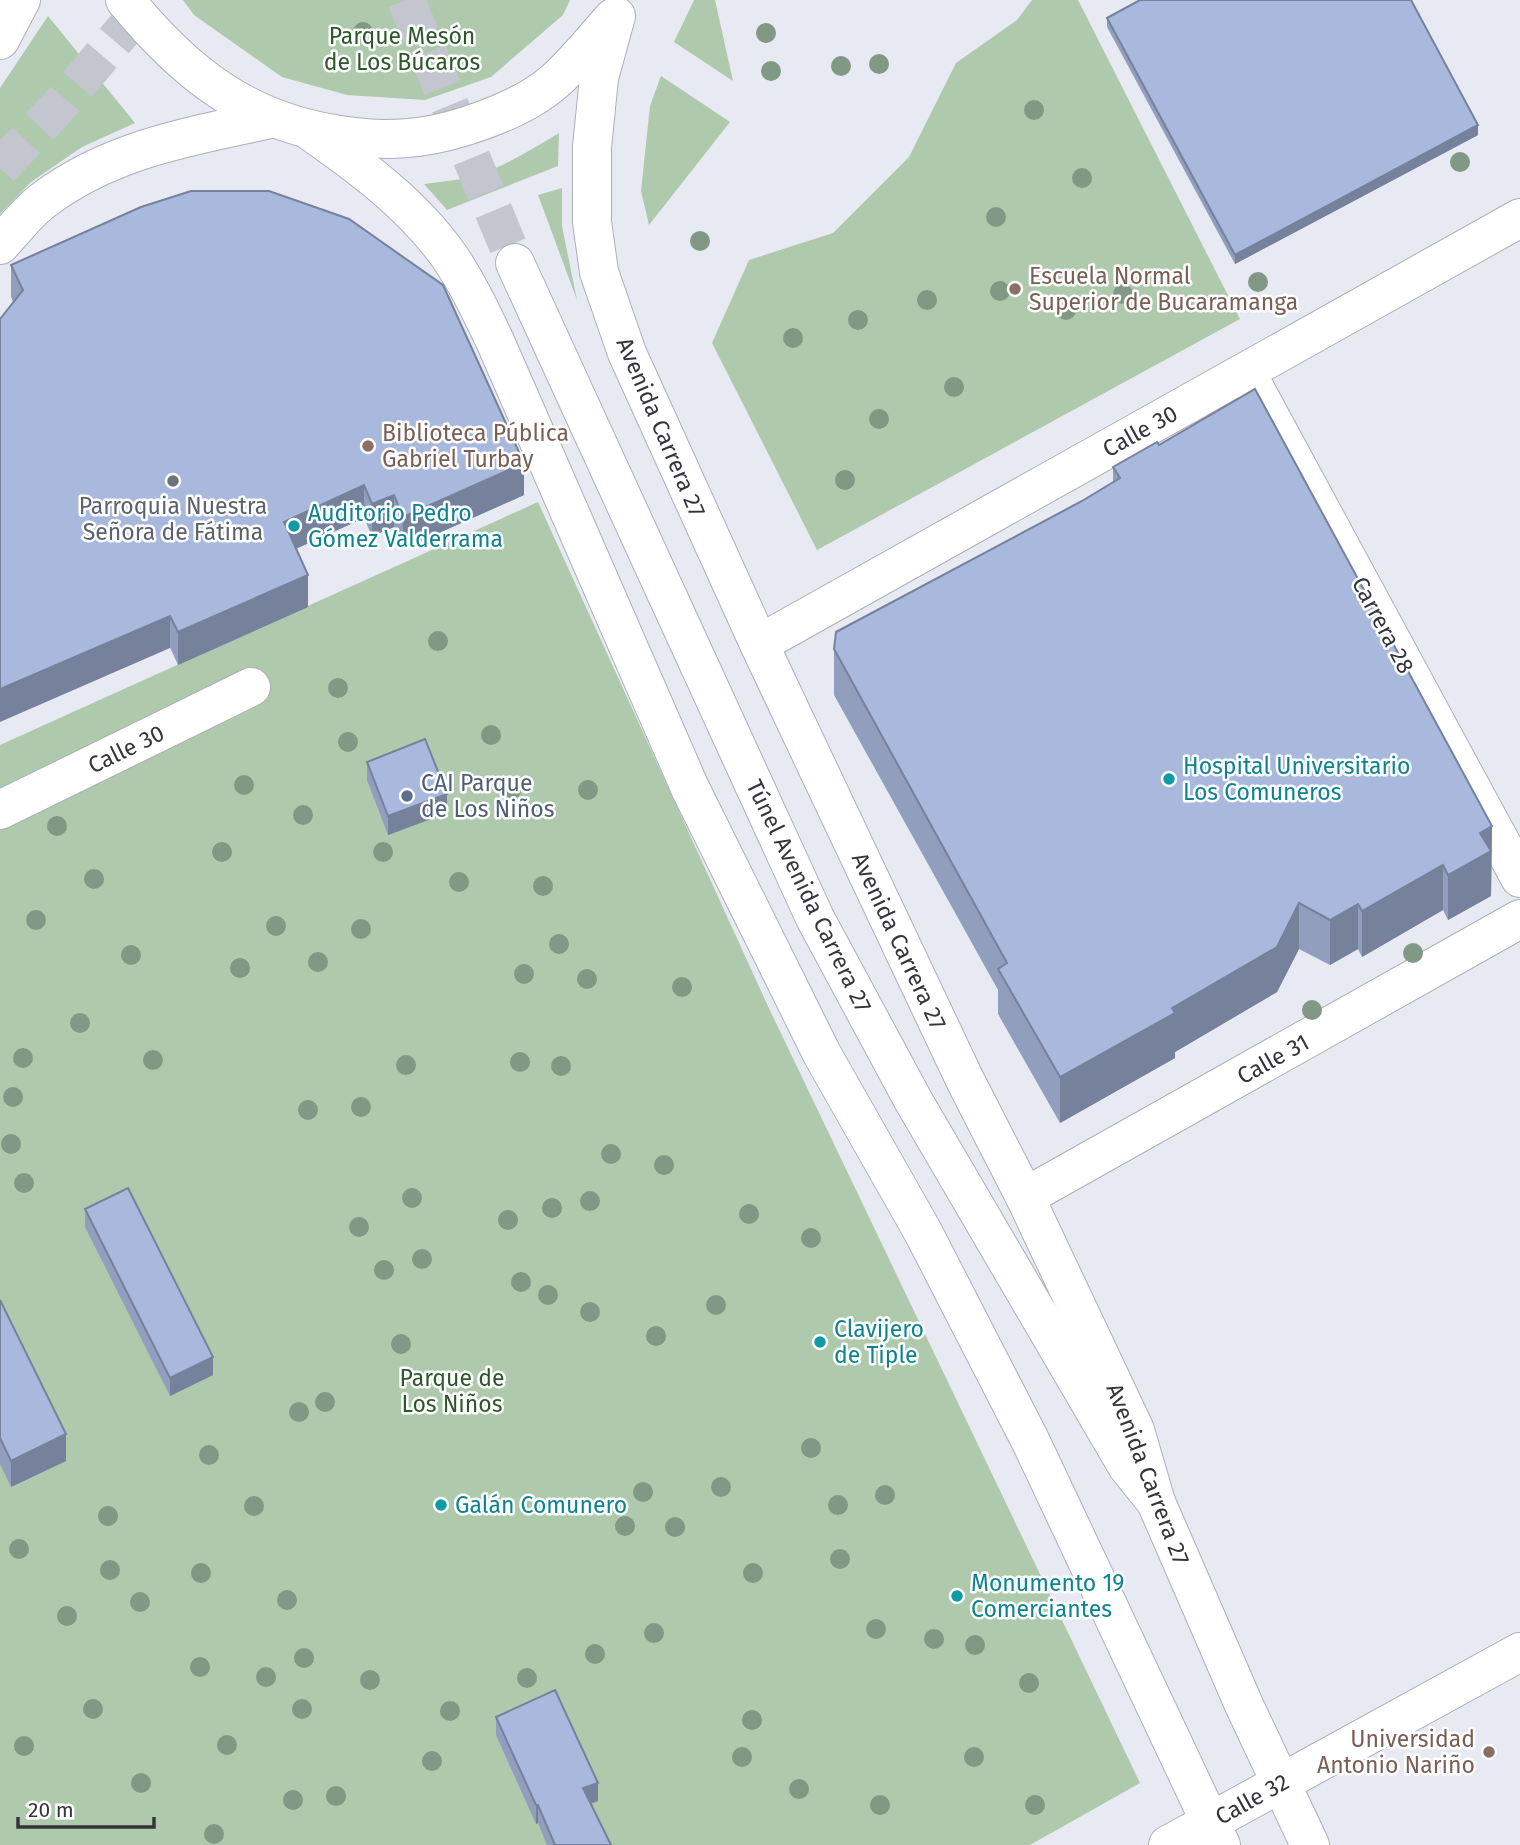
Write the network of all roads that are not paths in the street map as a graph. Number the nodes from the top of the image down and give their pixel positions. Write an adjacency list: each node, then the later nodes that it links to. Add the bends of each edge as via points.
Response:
1 (21, 0): 4 (main road)
2 (125, 0): 5 (main road, via 191,69)
3 (620, 8): 6 (main road, via 555,82 503,114 441,135 376,141); 11 (main road, Avenida Carrera 27, via 599,78 592,147 592,222 599,272 627,353)
4 (0, 40)
5 (271, 119): 6 (main road); 8 (main road, via 163,142 94,168 43,200)
6 (310, 131): 20 (main road, via 406,206 450,257 472,296 690,788 816,1043 923,1232 1031,1442)
7 (1520, 218): 10 (main road, Calle 30)
8 (0, 245)
9 (515, 263): 17 (main road, Túnel Avenida Carrera 27, via 815,918 920,1112 1127,1466)
10 (1246, 372): 11 (main road, Calle 30); 14 (main road, Carrera 28)
11 (759, 645): 16 (main road, Avenida Carrera 27)
12 (251, 687): 13 (main road, Calle 30)
13 (0, 810)
14 (1520, 878)
15 (1520, 919): 16 (main road, Calle 31)
16 (1025, 1197): 17 (main road, Avenida Carrera 27, via 1135,1430)
17 (1156, 1502): 19 (main road, Avenida Carrera 27)
18 (1520, 1652): 19 (main road, Calle 32)
19 (1281, 1783): 20 (main road, Calle 32); 22 (main road, Avenida Carrera 27)
20 (1216, 1834): 21 (main road, Calle 32)
21 (1168, 1845)
22 (1310, 1845)

